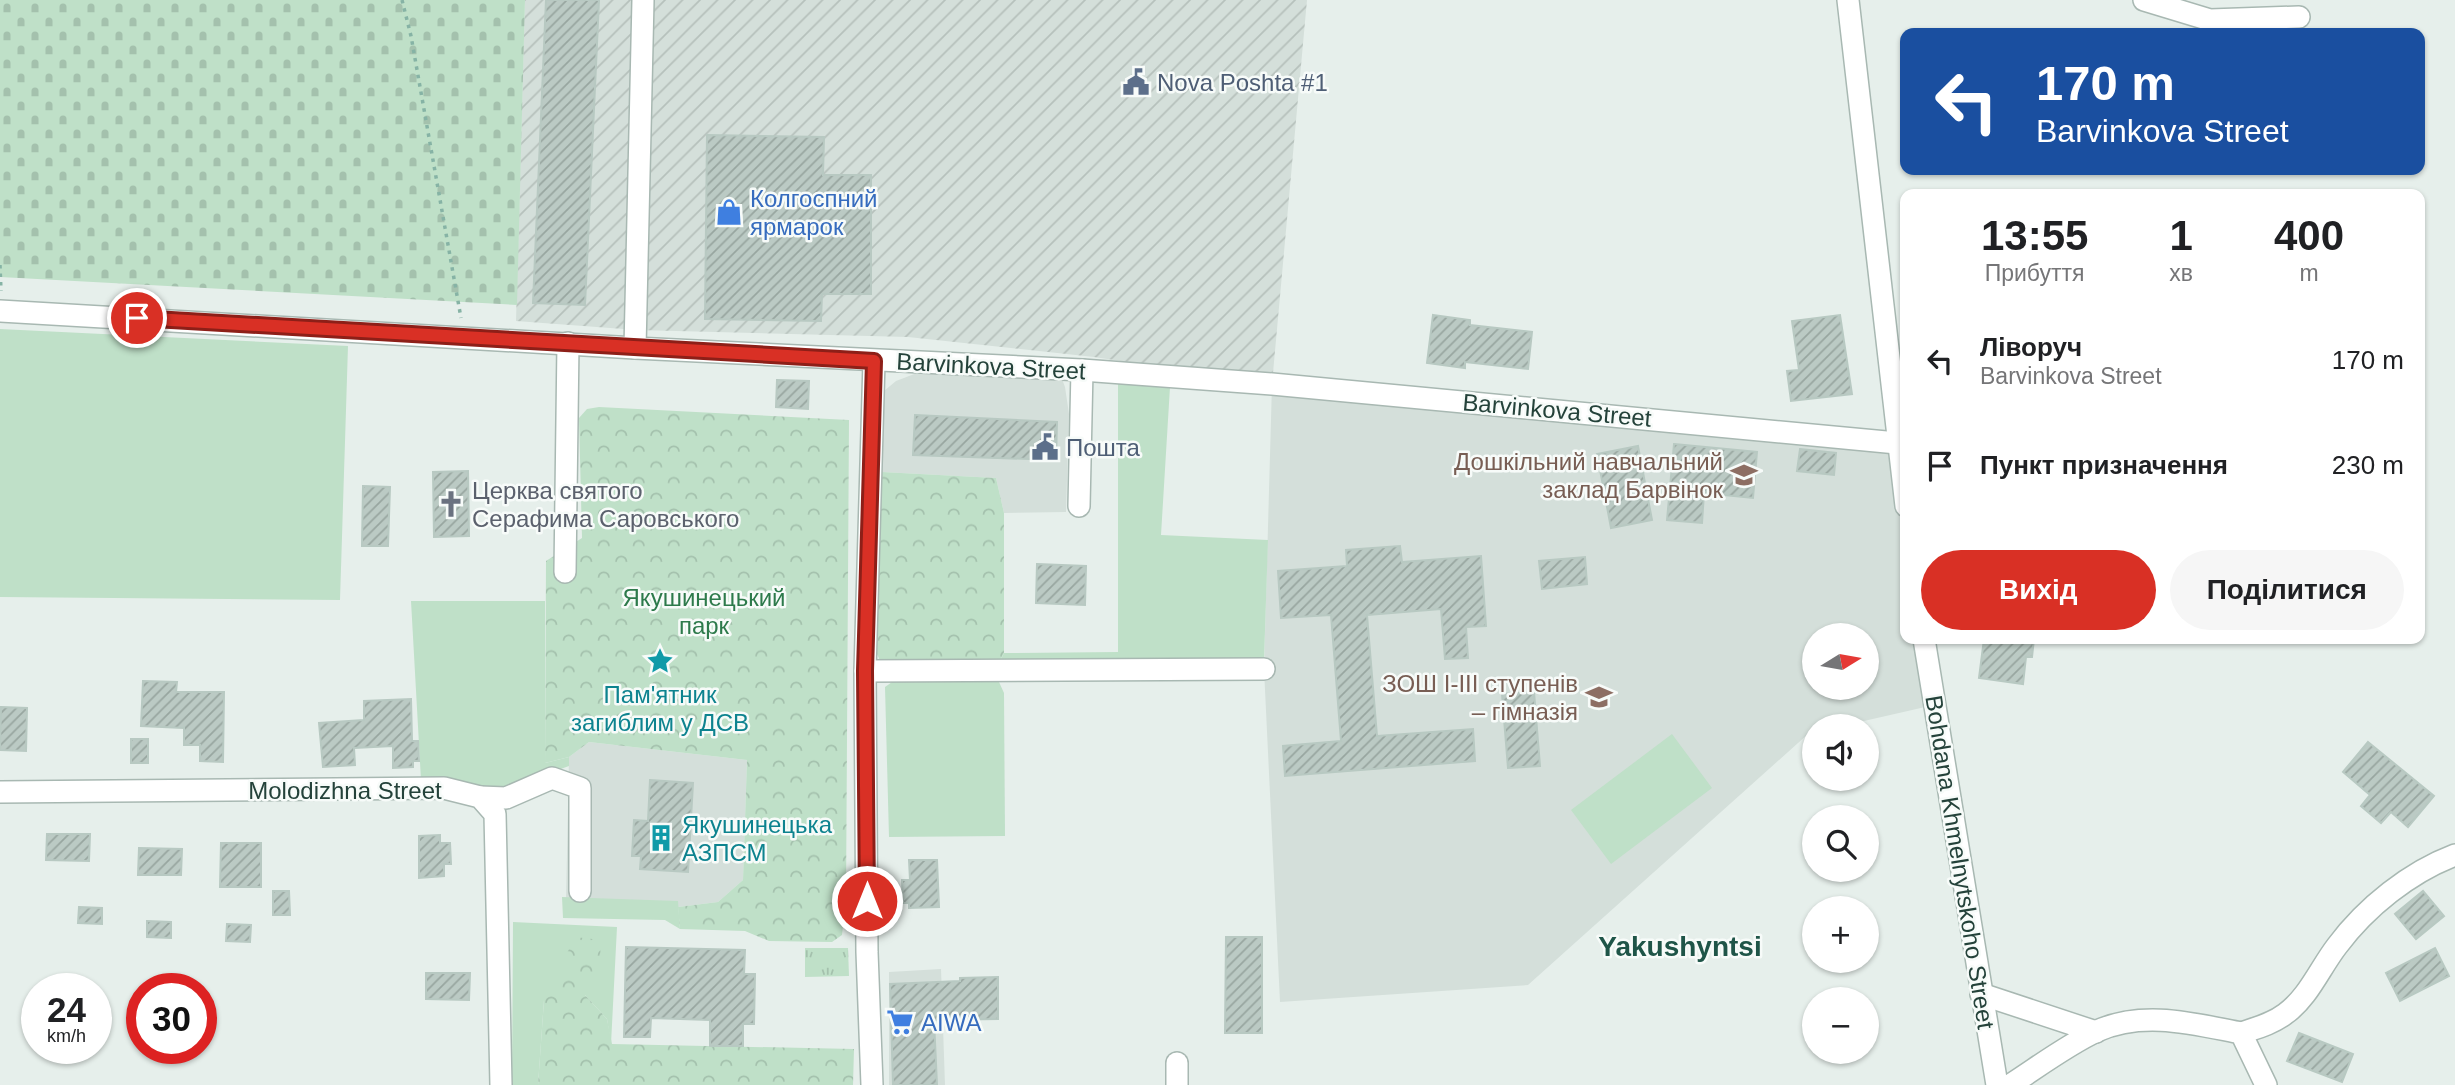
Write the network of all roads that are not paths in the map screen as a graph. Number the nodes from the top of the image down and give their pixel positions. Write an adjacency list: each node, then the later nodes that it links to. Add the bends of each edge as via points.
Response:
1 (643, 0): 7 (street)
2 (1848, 0): 10 (street)
3 (2144, 0): 4 (street, via 2210,20)
4 (2299, 18)
5 (0, 311): 6 (street, Barvinkova Street)
6 (568, 343): 7 (street, Barvinkova Street); 13 (street)
7 (635, 348): 8 (street, Barvinkova Street)
8 (874, 361): 9 (street, Barvinkova Street); 16 (street)
9 (1082, 370): 10 (street, Barvinkova Street); 12 (street)
10 (1897, 443): 11 (street)
11 (1900, 464)
12 (1079, 506)
13 (565, 572)
14 (1925, 644): 21 (street, Bohdana Khmelnytskoho Street)
15 (1264, 669): 16 (street)
16 (865, 671): 26 (street)
17 (0, 792): 18 (street, Molodizhna Street, via 444,788)
18 (480, 797): 20 (street, Molodizhna Street, via 506,798 552,778 580,788); 25 (street, via 495,814)
19 (2455, 855): 23 (street, via 2409,878 2360,919 2287,1013)
20 (580, 891)
21 (1981, 994): 22 (street); 28 (street, Bohdana Khmelnytskoho Street)
22 (2096, 1032): 23 (street, via 2130,1022 2161,1020); 29 (street)
23 (2241, 1033): 30 (street)
24 (1177, 1063): 27 (street)
25 (501, 1085)
26 (872, 1085)
27 (1177, 1085)
28 (1997, 1085)
29 (2010, 1085)
30 (2266, 1085)

